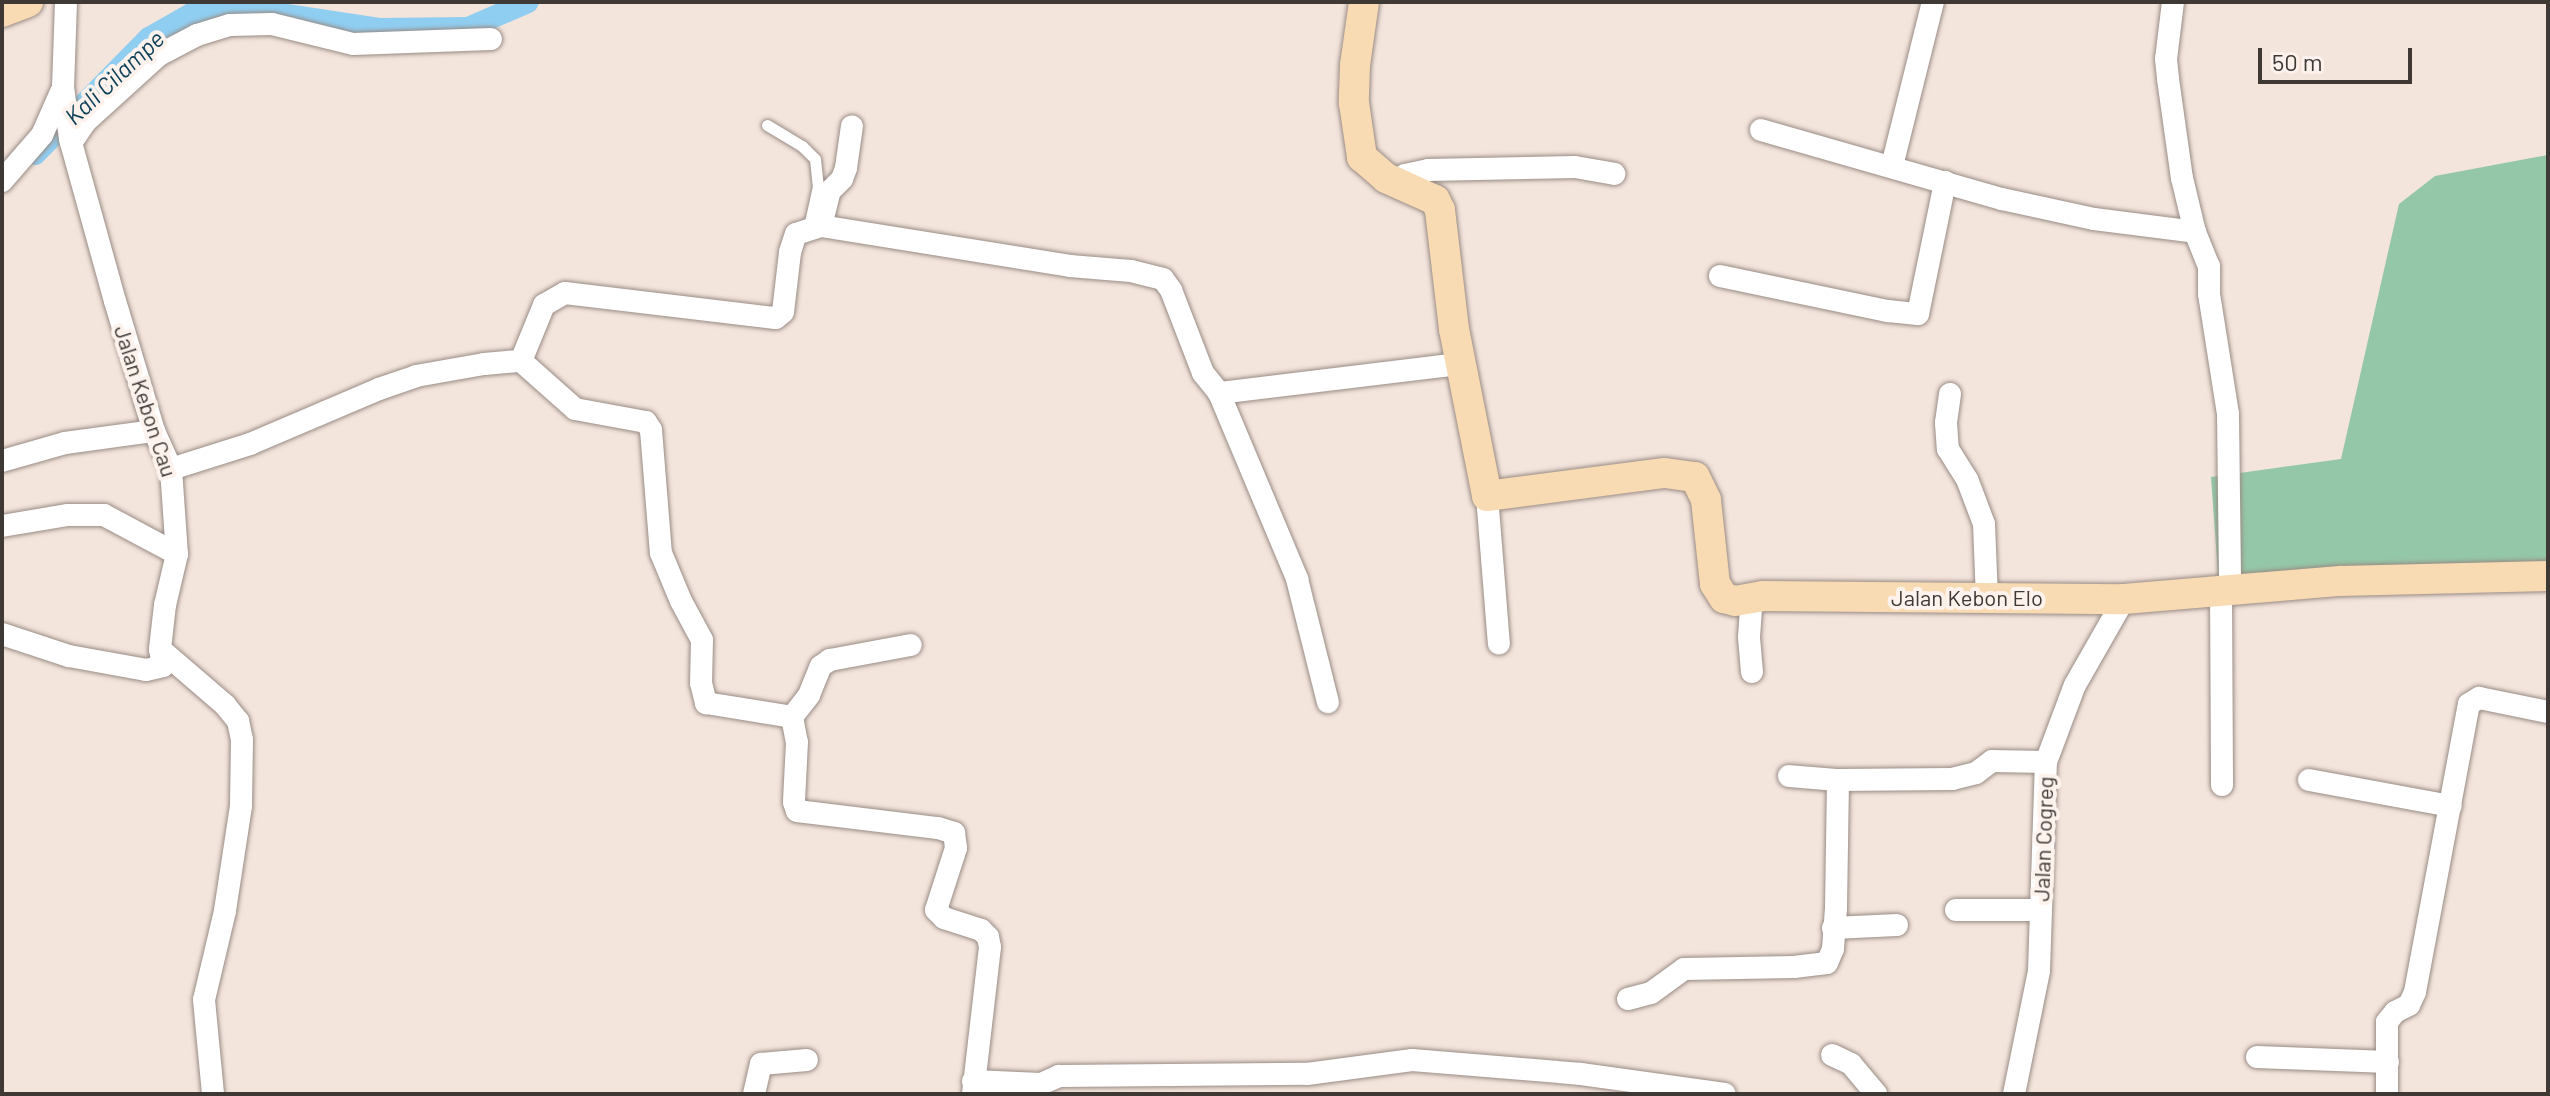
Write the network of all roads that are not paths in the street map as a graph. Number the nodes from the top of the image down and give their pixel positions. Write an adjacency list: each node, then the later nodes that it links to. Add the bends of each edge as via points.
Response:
1 (28, 2): 6 (street)
2 (66, 2): 8 (street)
3 (1364, 2): 17 (street, via 1355,65 1357,134 1362,157)
4 (1933, 2): 13 (street)
5 (2173, 2): 19 (street, via 2166,59)
6 (2, 12)
7 (491, 39): 12 (street, via 353,44 272,24 230,25 159,55)
8 (64, 97): 12 (street, Jalan Kebon Cau); 15 (street, via 42,135)
9 (767, 125): 18 (lane, via 815,159)
10 (852, 126): 18 (street, via 842,179 830,191)
11 (1761, 130): 13 (street)
12 (71, 141): 25 (street, Jalan Kebon Cau)
13 (1892, 166): 16 (street)
14 (1614, 174): 17 (street, via 1575,167 1428,170 1405,175)
15 (2, 181)
16 (1945, 182): 19 (street, via 2094,219); 20 (street, via 1918,314)
17 (1398, 185): 22 (street, via 1435,200 1440,210)
18 (815, 227): 21 (street, via 796,234 783,312 776,318 565,293 544,305); 23 (street, via 1163,279 1203,373)
19 (2195, 232): 32 (street, via 2209,266 2228,414)
20 (1720, 276)
21 (521, 361): 27 (street, via 416,376 250,444); 43 (street, via 575,409 628,417 649,426 661,553 702,640 706,703)
22 (1460, 364): 23 (street); 28 (street)
23 (1219, 393): 41 (street, via 1297,579)
24 (1950, 394): 34 (street, via 1948,449 1967,479 1984,524)
25 (154, 431): 26 (street, via 65,443); 27 (street, Jalan Kebon Cau)
26 (2, 461)
27 (171, 469): 30 (street, Jalan Kebon Cau)
28 (1487, 496): 33 (street, Jalan Kebon Elo, via 1628,476 1688,474 1702,486 1706,500 1717,592 1735,601); 37 (street)
29 (2, 526): 30 (street, via 104,515)
30 (177, 554): 39 (street, Jalan Kebon Cau)
31 (2548, 576): 32 (street, Jalan Kebon Elo, via 2340,581)
32 (2226, 590): 35 (street, Jalan Kebon Elo); 48 (street)
33 (1752, 598): 34 (street, Jalan Kebon Elo); 40 (street)
34 (1987, 599): 35 (street, Jalan Kebon Elo)
35 (2124, 599): 44 (street, Jalan Cogreg, via 2075,685)
36 (2, 634): 39 (street, via 69,656 146,670 163,666)
37 (1499, 644)
38 (911, 645): 43 (street, via 830,660 821,666 804,705)
39 (160, 649): 60 (street, via 225,705 238,721 242,740 241,806 204,1000)
40 (1752, 672)
41 (1328, 702)
42 (2548, 712): 49 (street, via 2479,698 2469,704)
43 (792, 717): 59 (street, via 797,811 954,833 956,848 936,910 944,918 981,930 990,947)
44 (2046, 762): 46 (street, via 1992,761 1976,773 1952,779); 51 (street, Jalan Cogreg)
45 (1789, 776): 46 (street)
46 (1838, 780): 53 (street)
47 (2309, 780): 49 (street)
48 (2222, 785)
49 (2451, 806): 58 (street, via 2415,992 2409,1005 2387,1022)
50 (1956, 910): 51 (street)
51 (2041, 910): 64 (street, Jalan Cogreg, via 2039,971)
52 (1897, 925): 53 (street)
53 (1833, 928): 54 (street, via 1833,949 1824,965 1684,969 1651,993)
54 (1628, 999)
55 (1832, 1055): 63 (street, via 1851,1064)
56 (2257, 1057): 58 (street)
57 (807, 1060): 61 (street, via 761,1064)
58 (2388, 1062): 65 (street)
59 (973, 1087): 62 (street, via 1041,1084 1059,1076 1307,1074 1412,1060 1581,1074)
60 (213, 1094)
61 (754, 1094)
62 (1725, 1094)
63 (1876, 1094)
64 (2014, 1094)
65 (2387, 1094)

